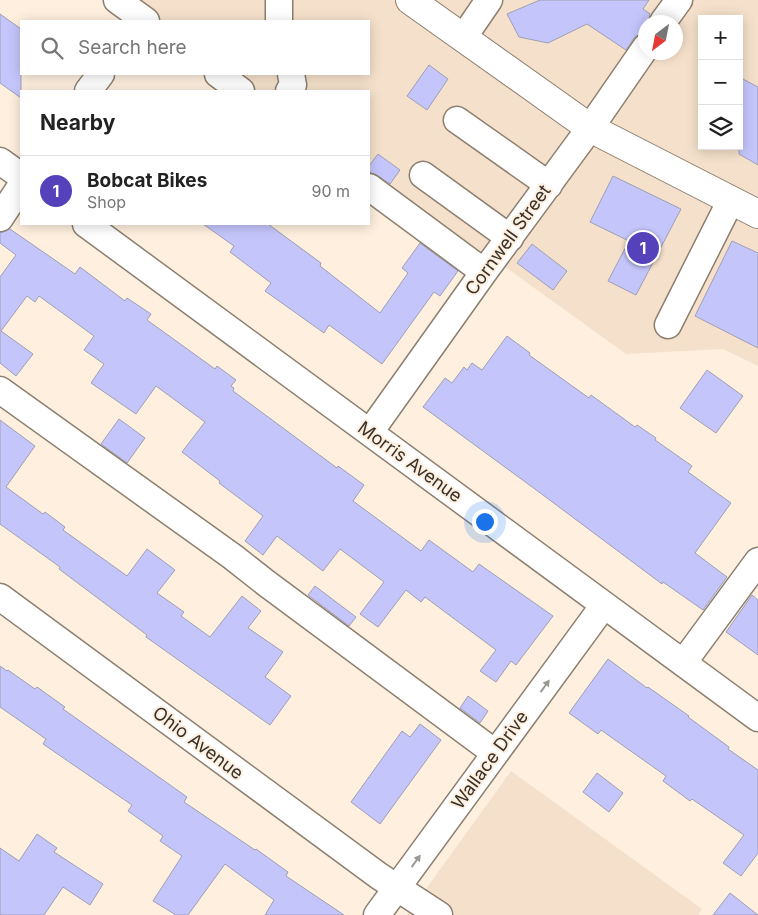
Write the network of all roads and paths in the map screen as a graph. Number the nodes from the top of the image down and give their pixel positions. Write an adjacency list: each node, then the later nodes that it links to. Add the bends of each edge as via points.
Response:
1 (117, 0): 6 (street)
2 (279, 0): 8 (street)
3 (410, 0): 9 (main road)
4 (489, 0): 9 (street)
5 (679, 0): 7 (street)
6 (145, 15)
7 (668, 15)
8 (279, 20)
9 (463, 38): 18 (main road)
10 (638, 59): 18 (street, Cornwell Street)
11 (100, 75): 14 (street)
12 (219, 75): 15 (street)
13 (290, 75): 16 (street, via 293,85)
14 (89, 90)
15 (240, 90)
16 (290, 90)
17 (457, 120): 22 (street)
18 (590, 128): 22 (street, Cornwell Street); 25 (main road)
19 (0, 161): 21 (street)
20 (423, 174): 29 (street)
21 (20, 175)
22 (549, 185): 29 (street, Cornwell Street)
23 (20, 188): 27 (street)
24 (370, 188): 30 (street)
25 (731, 200): 26 (main road); 31 (street)
26 (758, 214)
27 (0, 218)
28 (87, 225): 33 (street, Morris Avenue)
29 (510, 238): 30 (street, Cornwell Street)
30 (484, 272): 33 (street, Cornwell Street)
31 (668, 325)
32 (0, 390): 39 (street, via 233,557)
33 (370, 432): 36 (street, Morris Avenue)
34 (758, 561): 37 (street)
35 (0, 597): 40 (street, Ohio Avenue)
36 (604, 605): 37 (street, Morris Avenue); 39 (street, Wallace Drive, one-way to 36)
37 (683, 663): 38 (street, Morris Avenue)
38 (758, 718)
39 (495, 753): 40 (street, Wallace Drive, one-way to 39)
40 (397, 887): 41 (street, Wallace Drive); 42 (street, Ohio Avenue)
41 (377, 915)
42 (439, 915)

